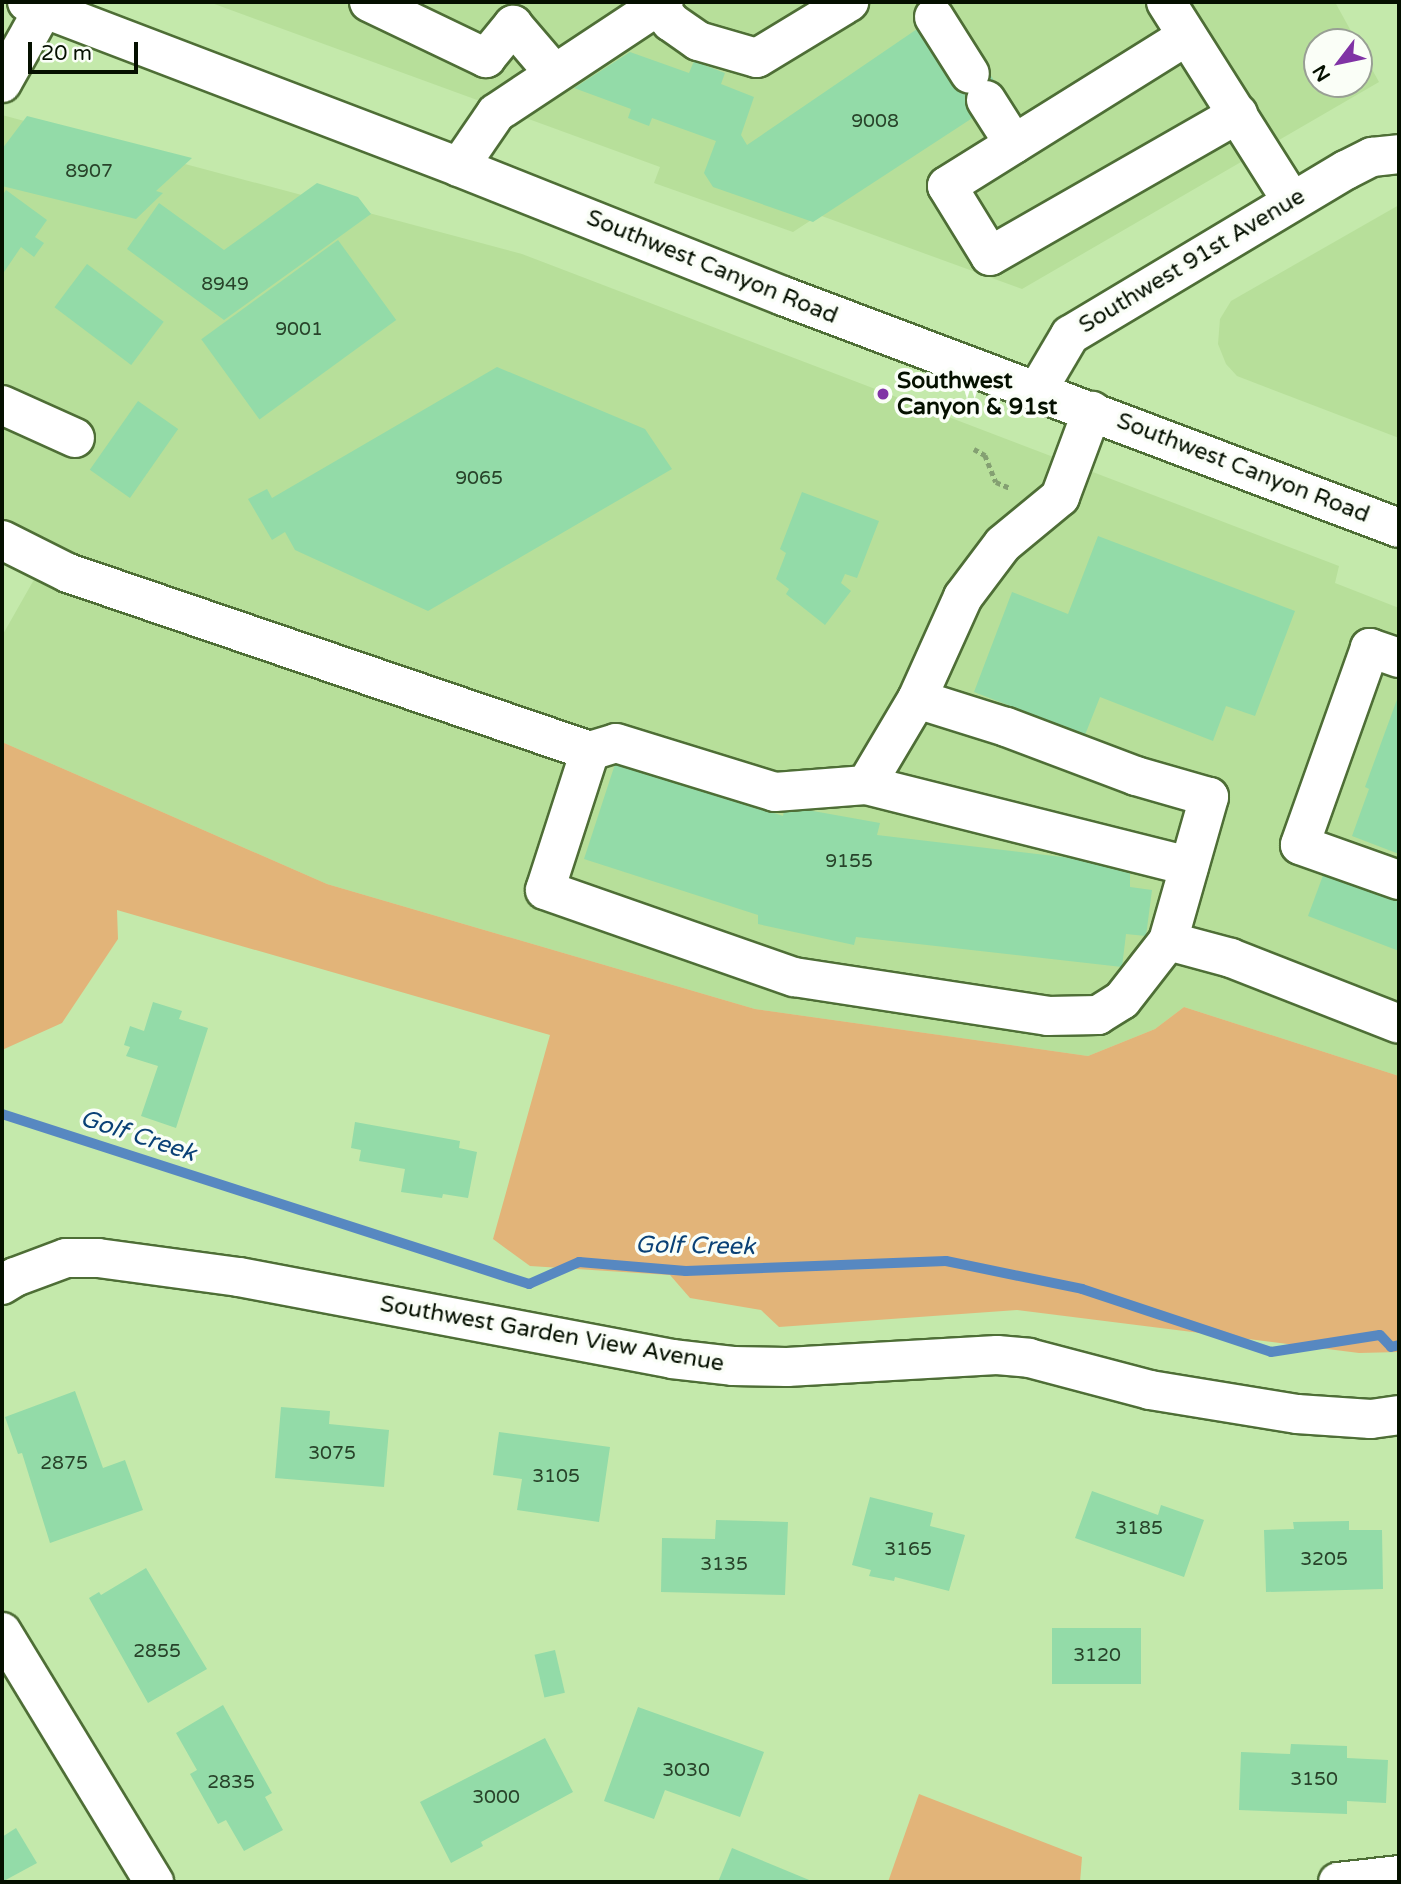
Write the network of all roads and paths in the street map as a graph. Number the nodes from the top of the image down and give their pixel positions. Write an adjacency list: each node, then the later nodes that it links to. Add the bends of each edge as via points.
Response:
1 (369, 2): 6 (street, via 486,58)
2 (849, 2): 4 (street, via 757,58 698,41 671,22)
3 (1166, 2): 8 (street)
4 (661, 4): 9 (street)
5 (35, 5): 10 (street, via 21,54); 15 (street, Southwest Canyon Road)
6 (522, 13): 9 (street)
7 (934, 17): 13 (street)
8 (1188, 36): 11 (street); 13 (street)
9 (554, 74): 15 (street, via 496,113)
10 (2, 83)
11 (1238, 114): 13 (street, via 990,256 947,186); 16 (street)
12 (1399, 128): 14 (street, Southwest 91st Avenue, via 1387,137)
13 (1014, 144)
14 (1386, 156): 16 (street, Southwest 91st Avenue)
15 (459, 167): 17 (street, Southwest Canyon Road)
16 (1292, 201): 17 (street, Southwest 91st Avenue, via 1070,335)
17 (1037, 391): 19 (street, Southwest Canyon Road)
18 (2, 405): 20 (street)
19 (1092, 411): 23 (street, Southwest Canyon Road); 26 (street, via 1060,496 1003,544 962,597)
20 (75, 438)
21 (974, 449): 22 (path, via 985,455 996,482)
22 (1018, 488)
23 (1399, 528)
24 (2, 540): 27 (street, via 68,573)
25 (1399, 658): 30 (street, via 1370,649 1300,845)
26 (917, 699): 28 (street); 29 (street, via 1209,797)
27 (590, 751): 28 (street, via 616,743 775,792); 31 (street, via 545,890 794,977 1048,1016 1098,1015 1122,1000)
28 (866, 785): 29 (street)
29 (1189, 866): 31 (street)
30 (1399, 880)
31 (1168, 941): 32 (street, via 1231,958)
32 (1399, 1024)
33 (2, 1285): 34 (street, Southwest Garden View Avenue, via 66,1258 98,1258 239,1277 672,1359 787,1367 997,1355 1029,1358 1150,1390 1297,1414 1371,1419)
34 (1399, 1415)
35 (2, 1632): 37 (street)
36 (1399, 1875): 38 (street)
37 (154, 1882)
38 (1338, 1882)

